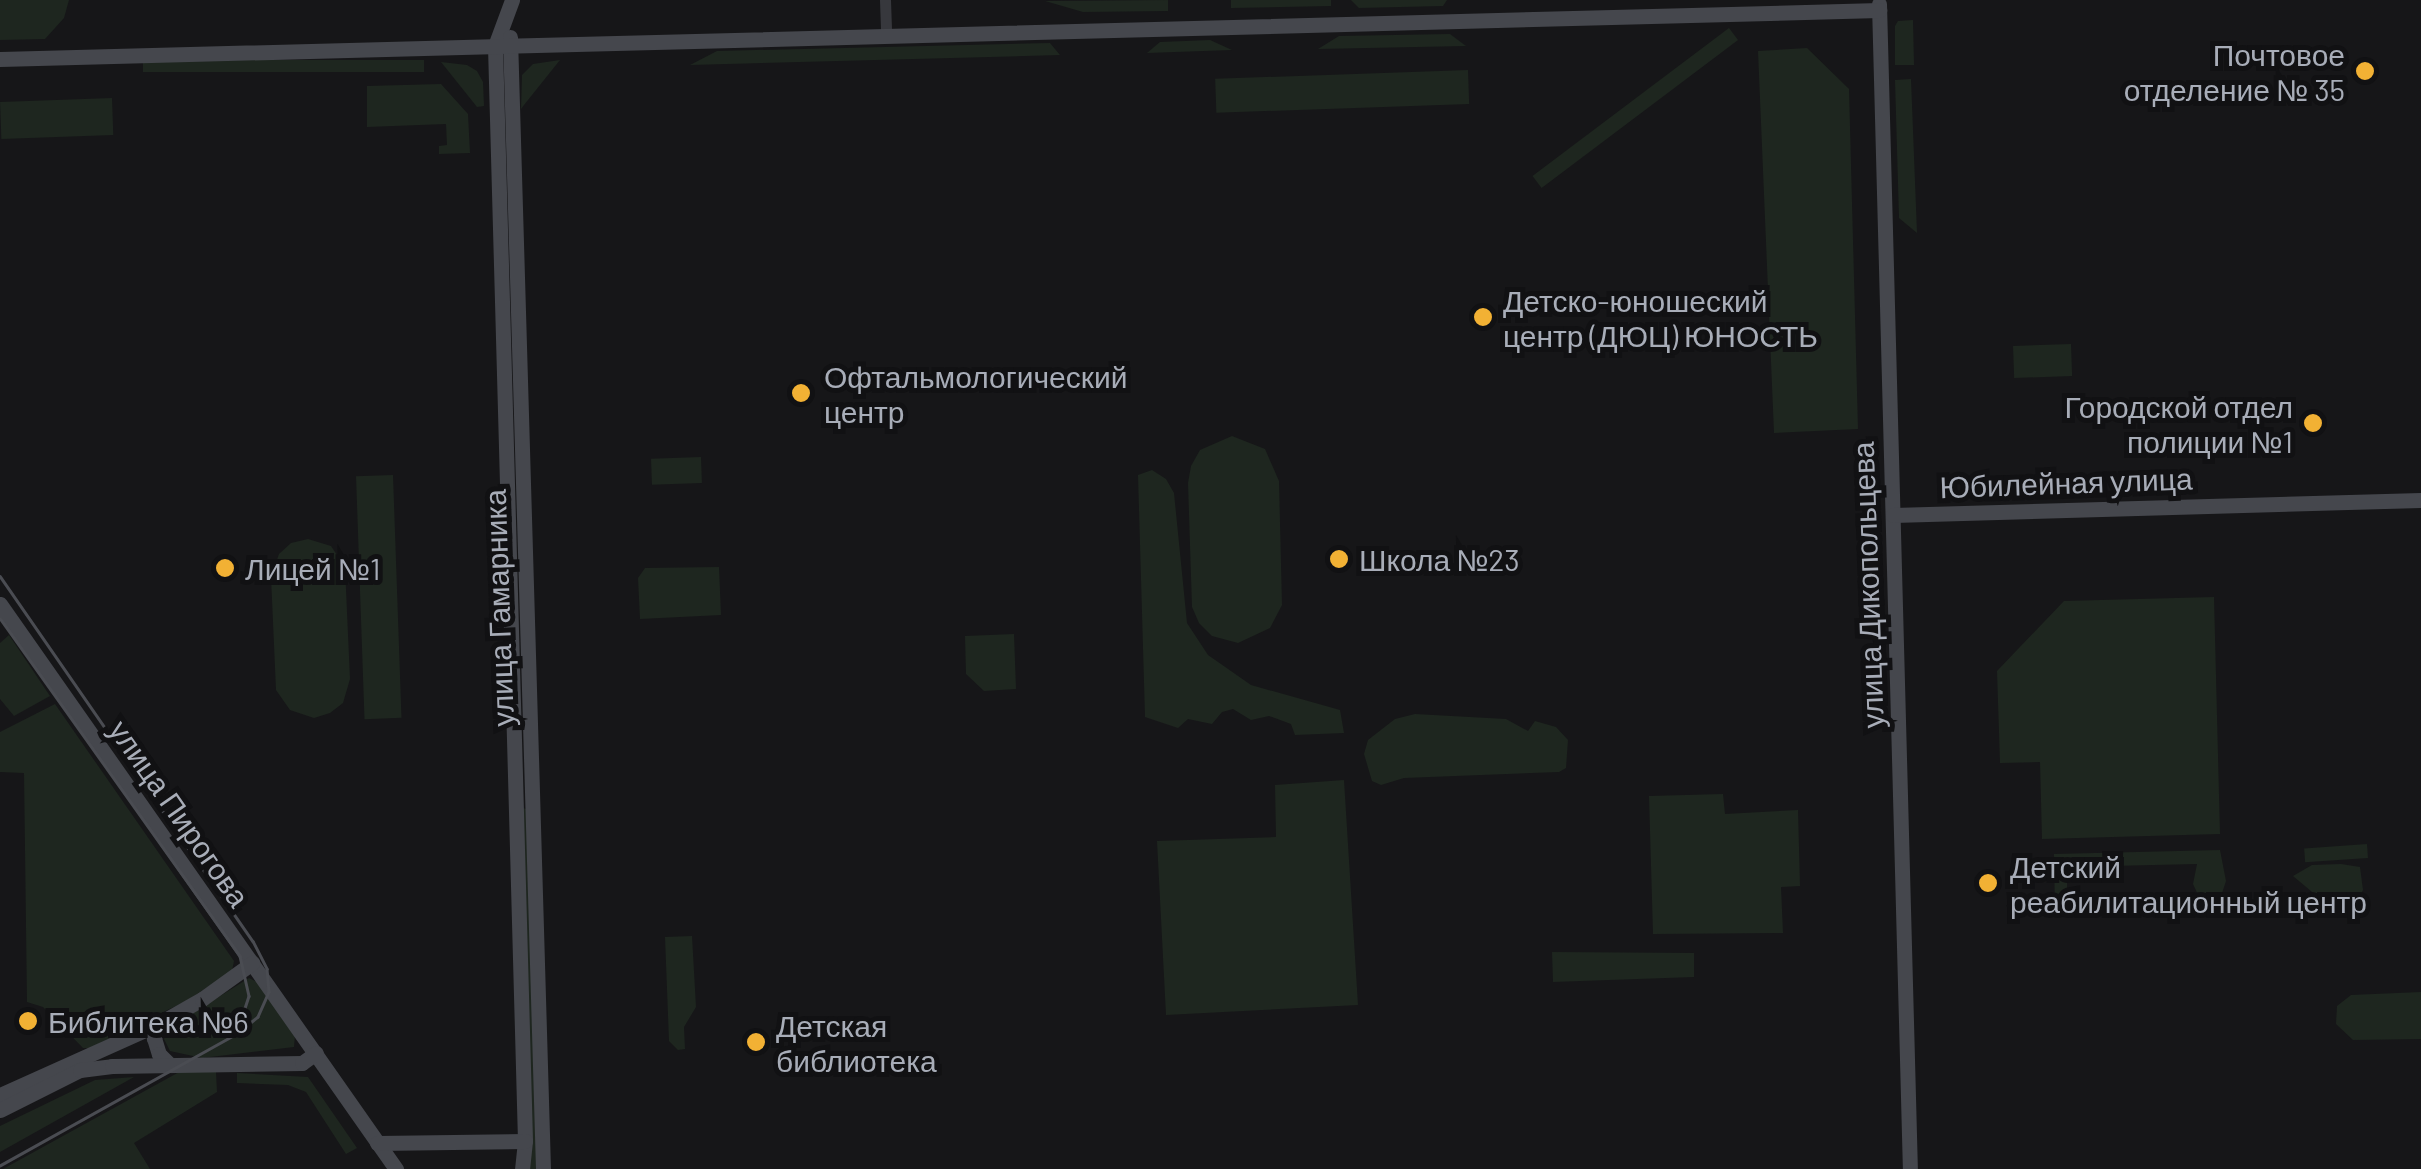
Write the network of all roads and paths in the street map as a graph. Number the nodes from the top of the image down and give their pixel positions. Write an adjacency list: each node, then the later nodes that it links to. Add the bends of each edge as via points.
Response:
1 (885, 0): 4 (street)
2 (511, 4): 5 (main road)
3 (1879, 5): 4 (main road); 8 (main road, улица Дикопольцева)
4 (886, 36): 5 (main road)
5 (503, 46): 6 (main road); 16 (main road, улица Гамарника); 20 (main road, улица Гамарника)
6 (0, 59)
7 (2421, 500): 8 (main road, Юбилейная улица)
8 (1893, 515): 21 (main road, улица Дикопольцева)
9 (0, 604): 10 (main road, улица Пирогова)
10 (252, 963): 11 (main road); 12 (main road, улица Пирогова)
11 (158, 1024): 13 (main road, via 154,1038); 14 (main road)
12 (316, 1053): 13 (main road, via 302,1063); 17 (main road, улица Пирогова)
13 (170, 1064): 15 (main road, via 80,1070)
14 (0, 1095)
15 (0, 1110)
16 (525, 1141): 17 (main road); 19 (main road, улица Гамарника)
17 (377, 1143): 18 (main road, улица Пирогова)
18 (396, 1169)
19 (522, 1169)
20 (543, 1169)
21 (1910, 1169)

